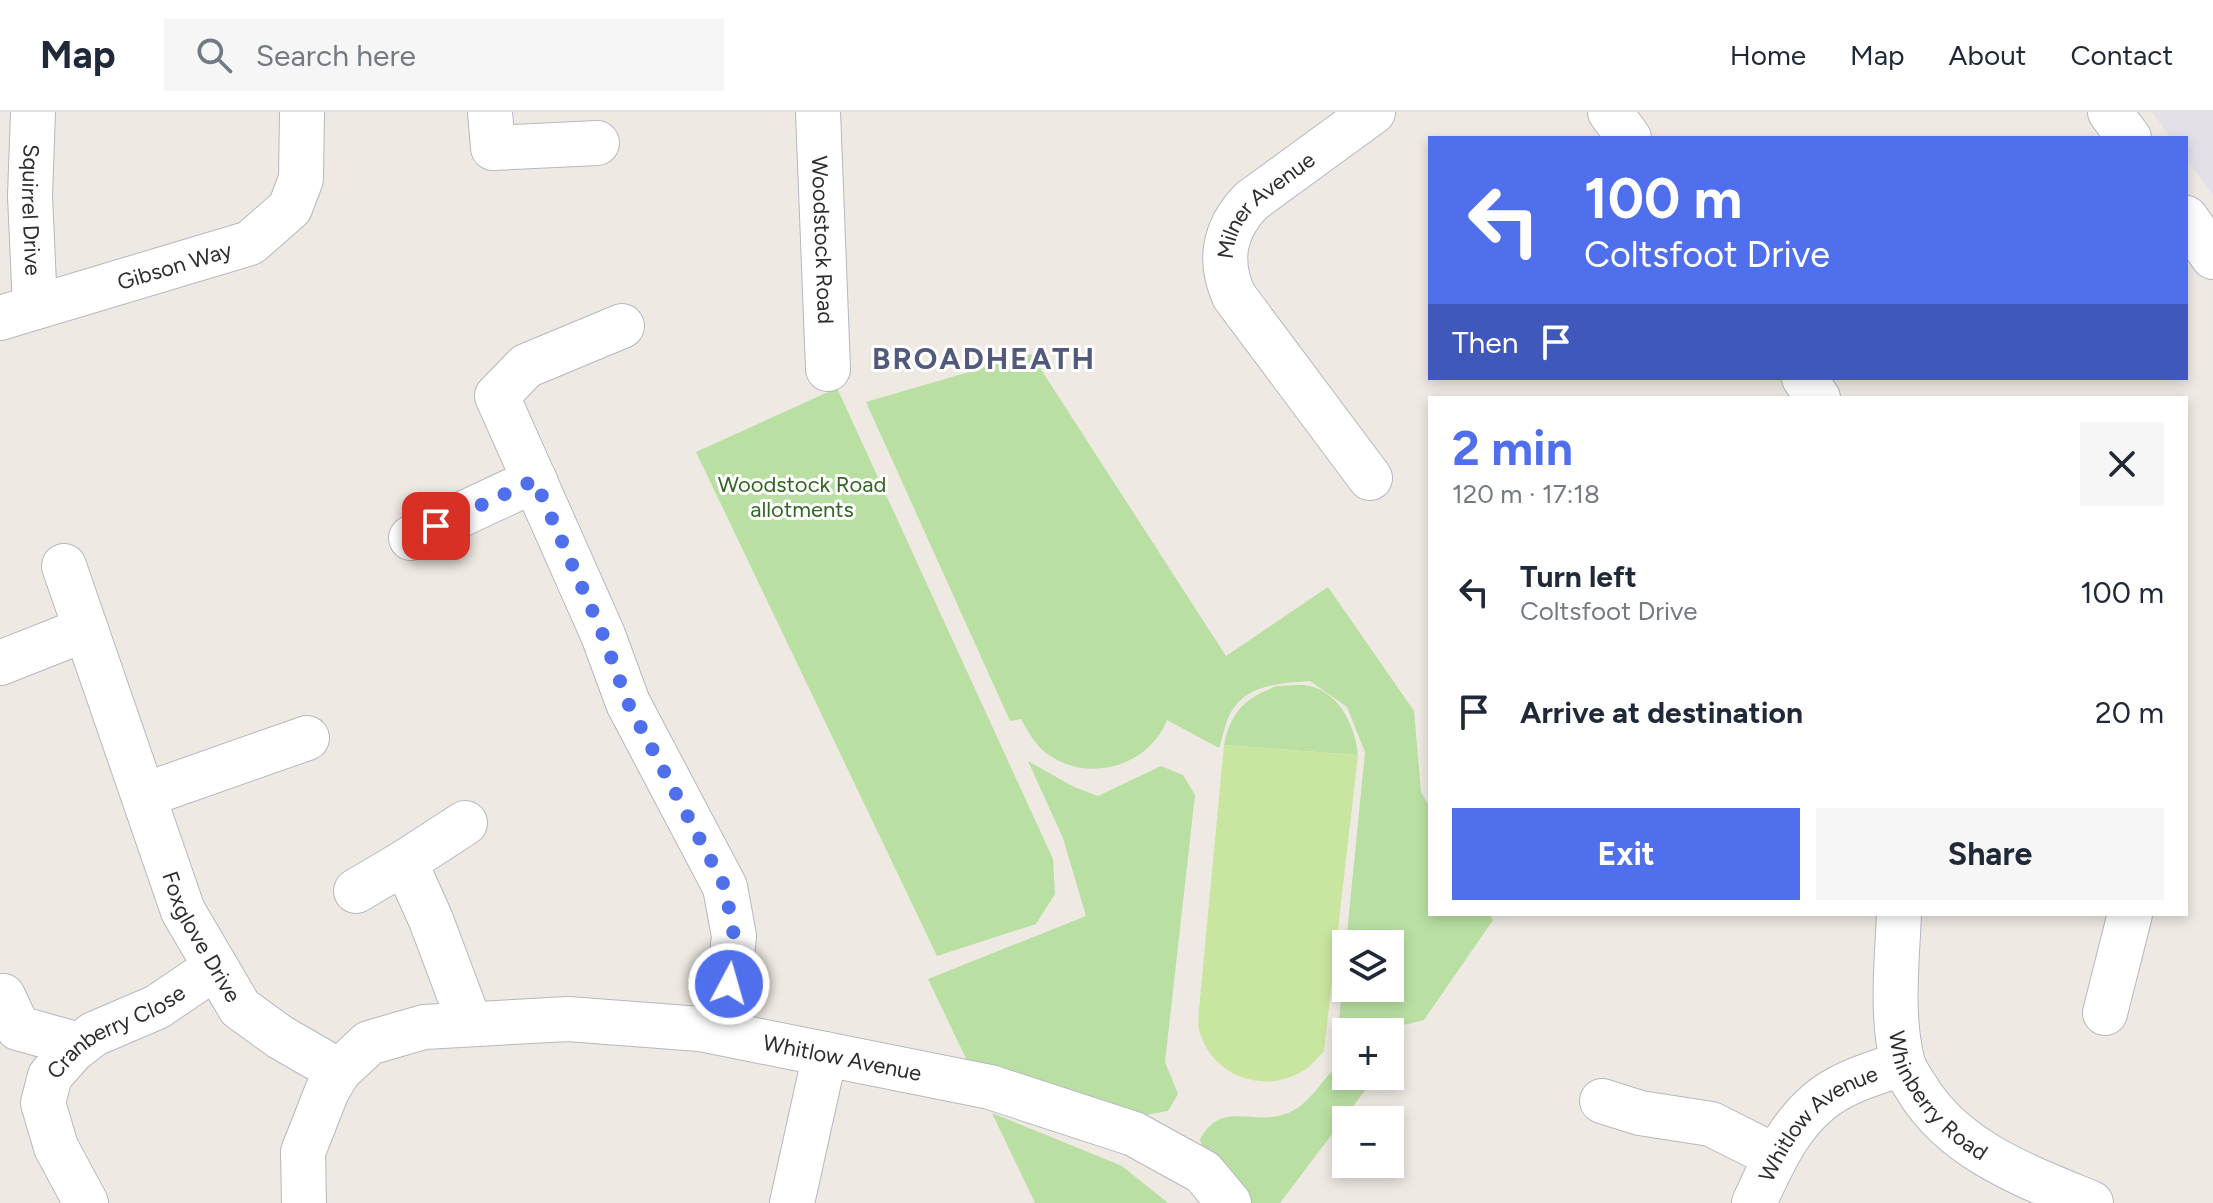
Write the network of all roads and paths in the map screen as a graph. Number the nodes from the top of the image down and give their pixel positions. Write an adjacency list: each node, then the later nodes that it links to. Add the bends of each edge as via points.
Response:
1 (33, 112): 13 (street, Squirrel Drive)
2 (302, 112): 13 (street, Gibson Way, via 301,179 290,208 250,243)
3 (490, 112): 10 (street, via 493,148)
4 (818, 112): 15 (street, Woodstock Road)
5 (1373, 112): 16 (street, Milner Avenue, via 1251,201 1231,228 1224,263 1234,296)
6 (1610, 112): 8 (street)
7 (2110, 112): 9 (street)
8 (1628, 136)
9 (2128, 136)
10 (597, 143)
11 (2188, 221): 12 (street)
12 (2213, 257)
13 (18, 312)
14 (622, 326): 17 (street, via 526,366 497,396)
15 (828, 369)
16 (1370, 478)
17 (535, 480): 18 (street); 33 (street, via 628,703 725,887 734,936)
18 (411, 538)
19 (64, 566): 20 (street, Foxglove Drive)
20 (86, 629): 21 (street); 23 (street, Foxglove Drive)
21 (0, 663)
22 (307, 738): 23 (street)
23 (145, 795): 29 (street, Foxglove Drive, via 183,911)
24 (465, 823): 25 (street)
25 (405, 862): 26 (street); 32 (street)
26 (356, 891)
27 (1899, 916): 36 (street, Whinberry Road, via 1896,1002)
28 (2129, 916): 31 (street)
29 (216, 967): 34 (street, Cranberry Close, via 157,1007); 37 (street, Foxglove Drive, via 240,1008)
30 (3, 996): 34 (street, via 18,1028)
31 (2105, 1013)
32 (470, 1024): 33 (street, Whitlow Avenue, via 568,1019); 37 (street, Whitlow Avenue, via 424,1027 369,1043)
33 (724, 1033): 35 (street, Whitlow Avenue)
34 (79, 1045): 40 (street, Cranberry Close, via 50,1076 43,1103 56,1147)
35 (825, 1054): 42 (street); 43 (street, Whitlow Avenue, via 990,1087 1134,1134 1203,1172)
36 (1902, 1063): 39 (street, Whitlow Avenue, via 1843,1086 1816,1104); 45 (street, Whinberry Road, via 1926,1103 1963,1141 2015,1172)
37 (339, 1071): 41 (street, Whitlow Avenue, via 303,1152)
38 (1602, 1101): 39 (street, via 1711,1124)
39 (1775, 1156): 44 (street, Whitlow Avenue)
40 (86, 1203)
41 (304, 1203)
42 (792, 1203)
43 (1229, 1203)
44 (1754, 1203)
45 (2091, 1203)

